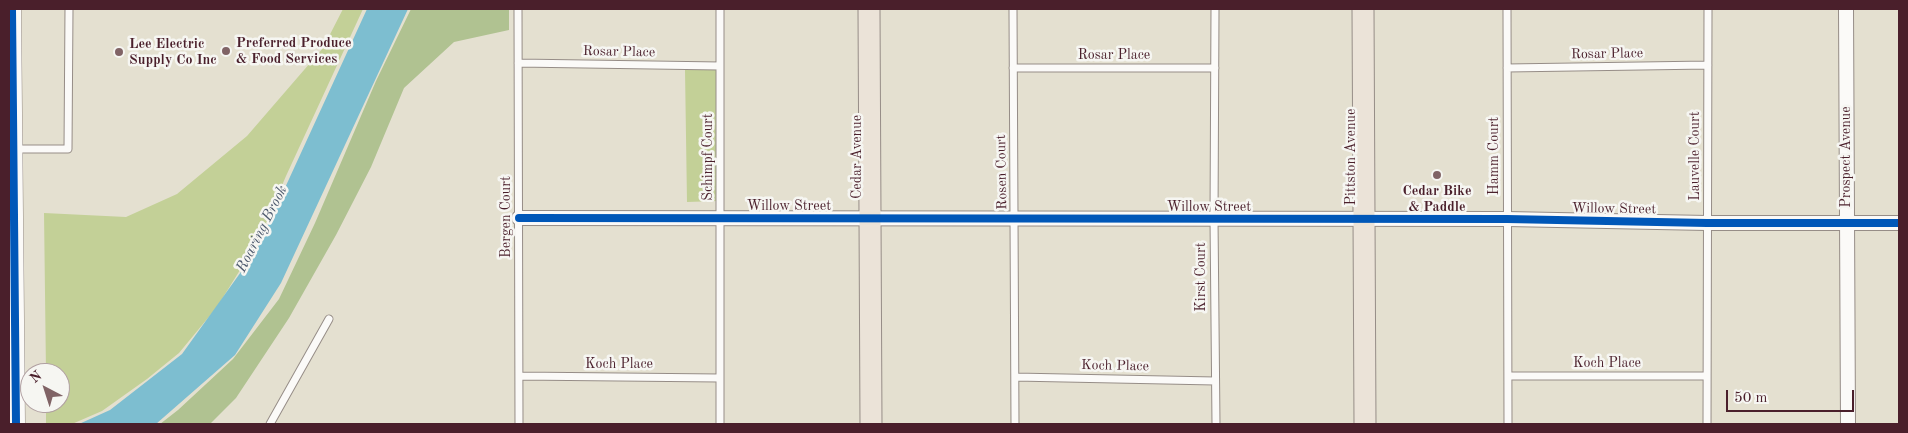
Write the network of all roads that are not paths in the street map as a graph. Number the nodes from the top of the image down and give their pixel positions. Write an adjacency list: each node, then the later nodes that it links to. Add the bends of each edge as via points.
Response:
1 (12, 9): 18 (street)
2 (69, 9): 18 (lane, via 68,149)
3 (518, 9): 12 (lane, Bergen Court)
4 (720, 9): 14 (lane, Schimpf Court)
5 (869, 9): 21 (main road, Cedar Avenue)
6 (1014, 9): 15 (lane, Rosen Court)
7 (1215, 9): 16 (lane, Kirst Court)
8 (1363, 9): 24 (main road, Pittston Avenue)
9 (1507, 9): 17 (lane, Hamm Court)
10 (1708, 9): 13 (lane, Lauvelle Court)
11 (1846, 9): 26 (street, Prospect Avenue)
12 (518, 63): 14 (lane, Rosar Place); 19 (lane, Bergen Court)
13 (1708, 65): 17 (lane, Rosar Place); 27 (lane, Lauvelle Court)
14 (720, 66): 20 (lane, Schimpf Court)
15 (1013, 68): 16 (lane, Rosar Place); 22 (lane, Rosen Court)
16 (1215, 68): 23 (lane, Kirst Court)
17 (1507, 68): 25 (lane, Hamm Court)
18 (14, 150): 36 (street)
19 (519, 218): 20 (street, Willow Street); 30 (lane, Bergen Court)
20 (720, 218): 21 (street, Willow Street); 34 (lane, Schimpf Court)
21 (869, 218): 22 (street, Willow Street); 40 (main road, Cedar Avenue)
22 (1015, 219): 23 (street, Willow Street); 33 (lane, Rosen Court)
23 (1214, 219): 24 (street, Willow Street); 35 (lane, Kirst Court)
24 (1364, 219): 25 (street, Willow Street); 43 (main road, Pittston Avenue)
25 (1507, 219): 27 (street, Willow Street); 31 (lane, Hamm Court)
26 (1846, 222): 27 (street, Willow Street); 28 (street, Willow Street); 46 (street, Prospect Avenue)
27 (1707, 223): 32 (lane, Lauvelle Court)
28 (1899, 223)
29 (329, 318): 37 (lane)
30 (519, 376): 34 (lane, Koch Place); 38 (lane, Bergen Court)
31 (1508, 376): 32 (lane, Koch Place); 44 (lane, Hamm Court)
32 (1706, 376): 45 (lane, Lauvelle Court)
33 (1015, 377): 35 (lane, Koch Place); 41 (lane, Rosen Court)
34 (719, 378): 39 (lane, Schimpf Court)
35 (1214, 381): 42 (lane, Kirst Court)
36 (16, 424)
37 (270, 424)
38 (519, 424)
39 (720, 424)
40 (871, 424)
41 (1015, 424)
42 (1216, 424)
43 (1365, 424)
44 (1508, 424)
45 (1707, 424)
46 (1848, 424)

